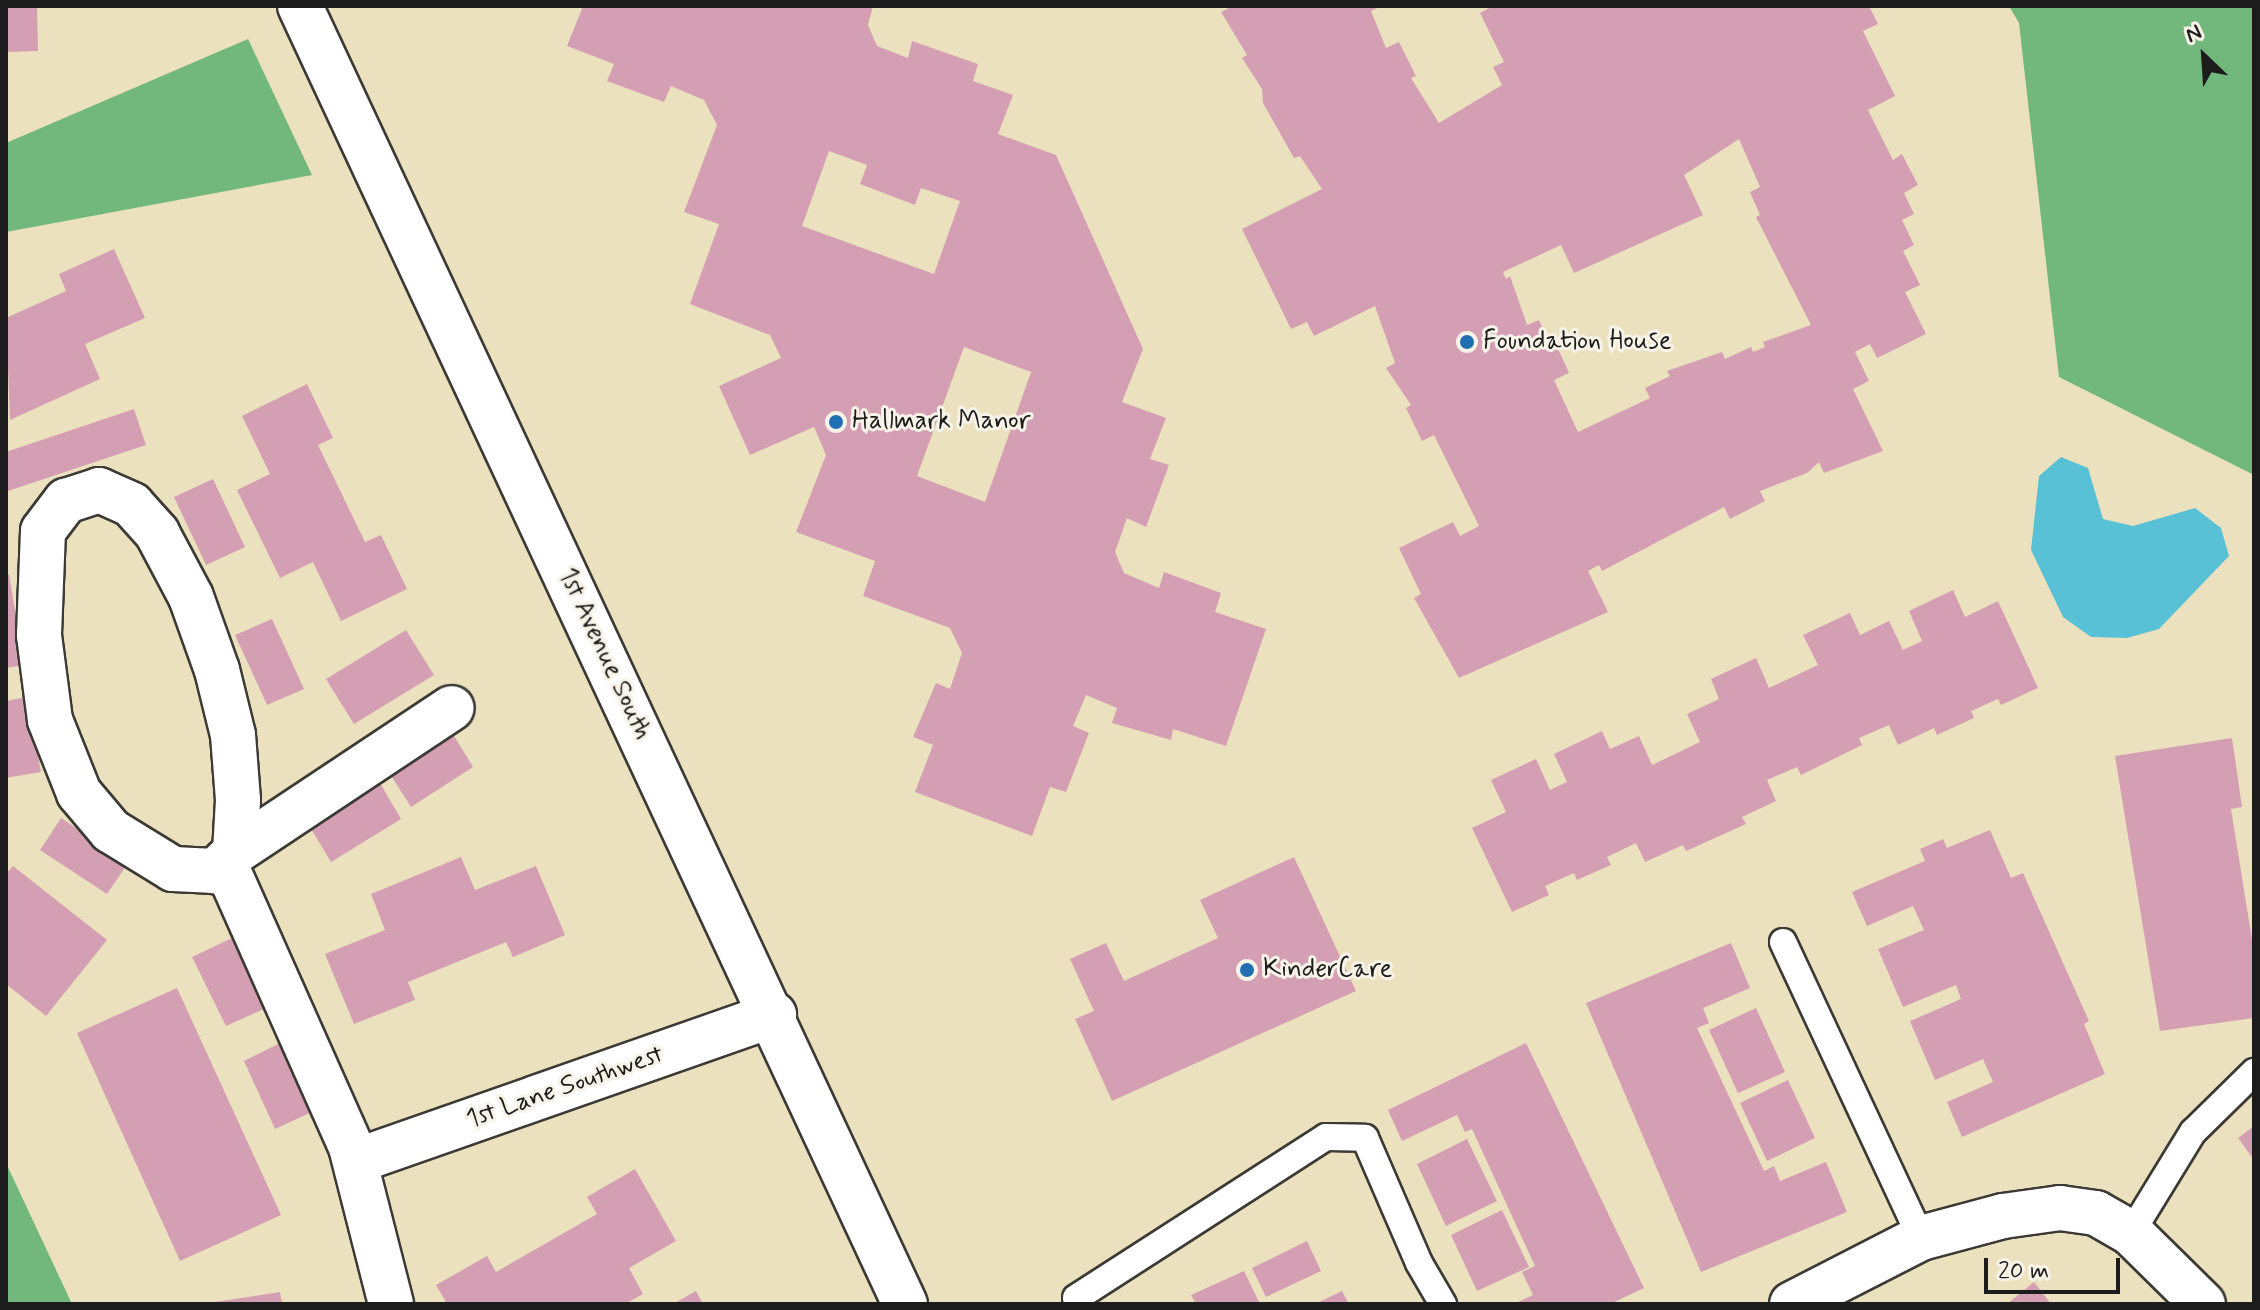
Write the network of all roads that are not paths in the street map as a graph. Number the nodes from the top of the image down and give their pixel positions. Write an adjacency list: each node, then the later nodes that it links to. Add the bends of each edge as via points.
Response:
1 (300, 6): 5 (street, 1st Avenue South)
2 (452, 708): 3 (street)
3 (230, 859): 3 (street, via 188,873 132,847 79,793 58,749 41,666 39,558 51,514 80,494 99,490 132,505 157,533 191,597 233,735 238,800); 7 (street)
4 (1783, 942): 9 (lane)
5 (774, 1015): 7 (street, 1st Lane Southwest); 12 (street, 1st Avenue South)
6 (2254, 1072): 8 (lane, via 2193,1132)
7 (356, 1161): 11 (street)
8 (2131, 1233): 9 (street, via 2096,1213 2060,1208 2003,1216); 15 (street)
9 (1921, 1238): 14 (street)
10 (1076, 1298): 13 (lane, via 1326,1137 1365,1138 1419,1263)
11 (391, 1304)
12 (905, 1304)
13 (1443, 1304)
14 (1792, 1304)
15 (2203, 1304)

